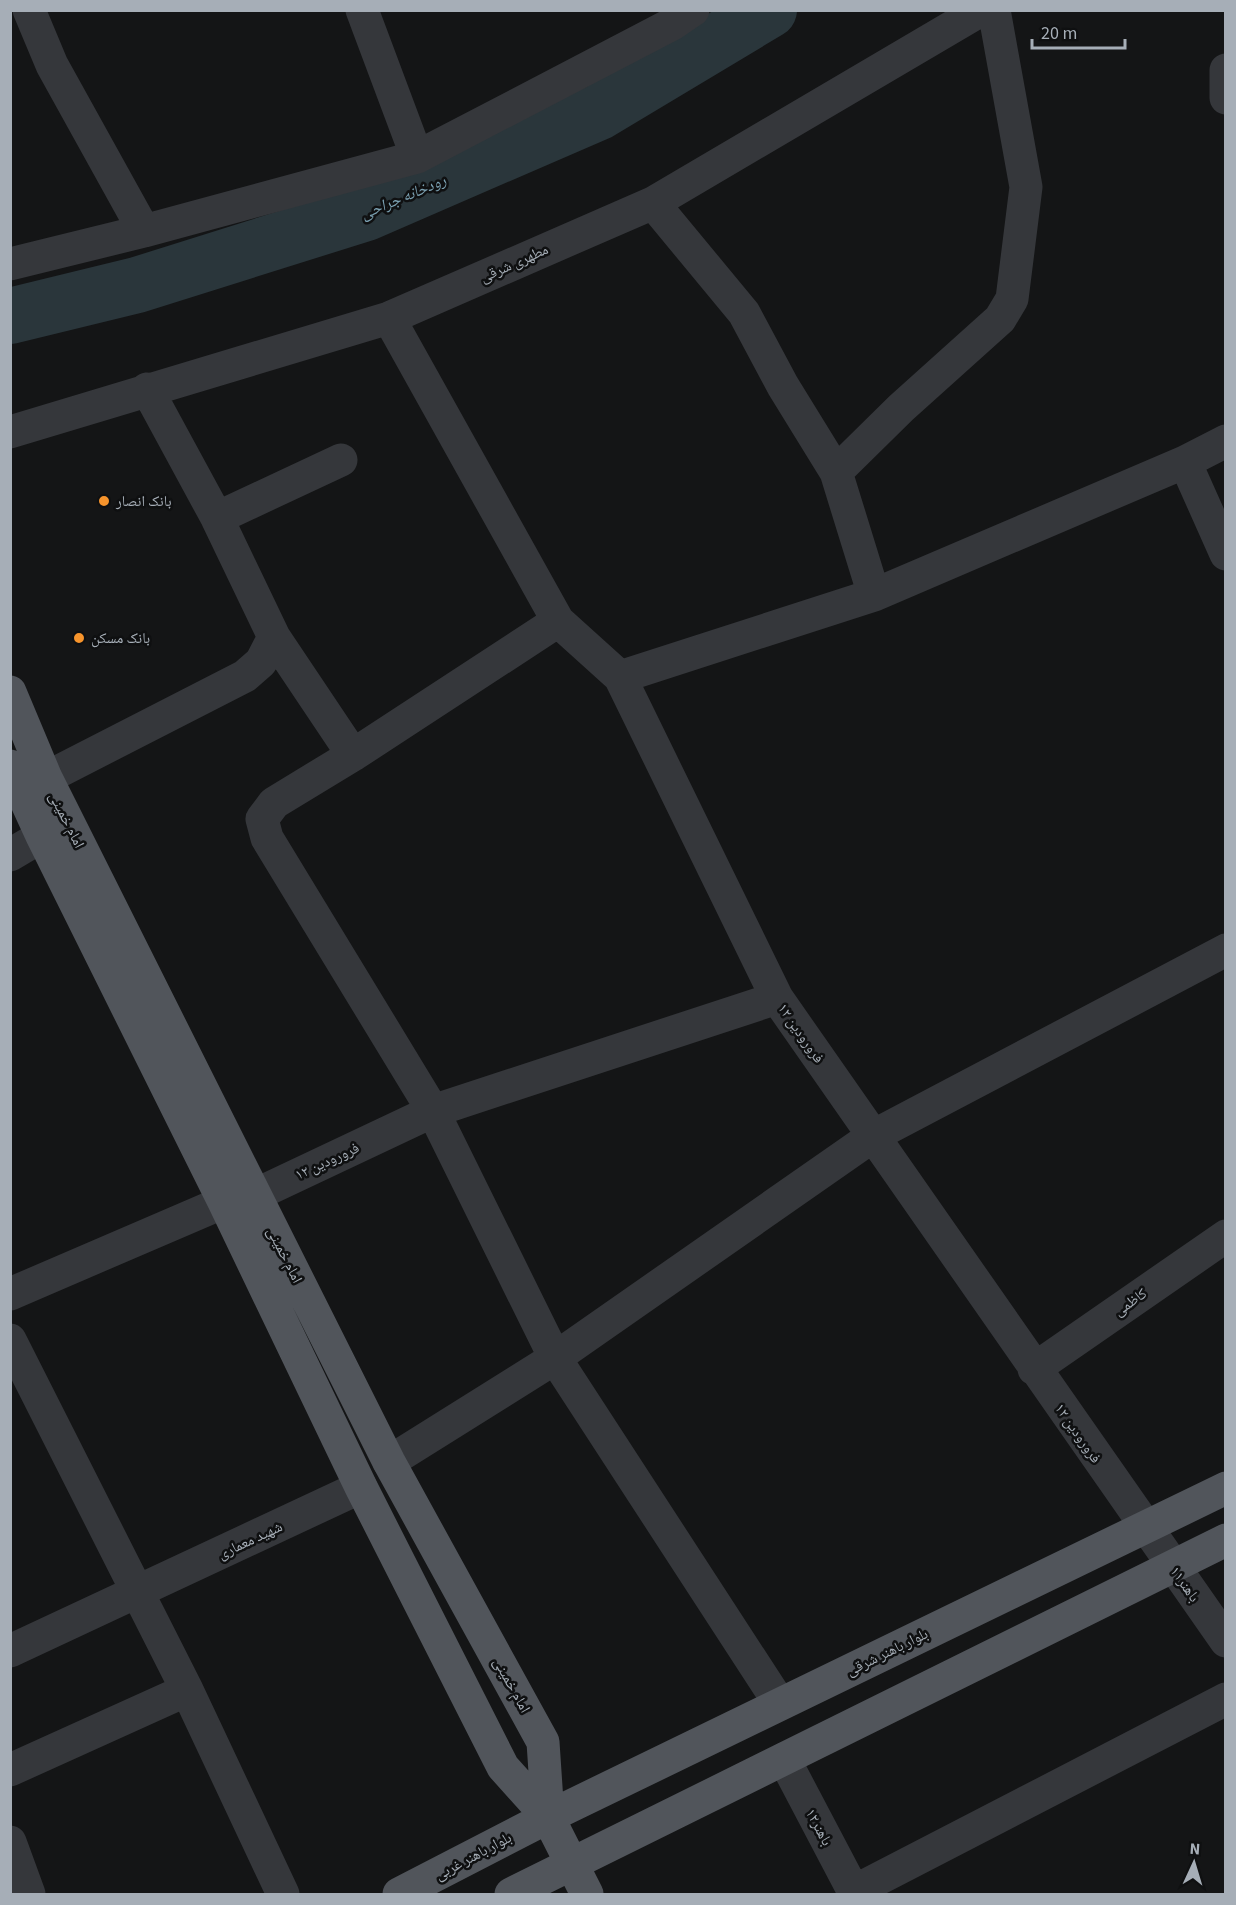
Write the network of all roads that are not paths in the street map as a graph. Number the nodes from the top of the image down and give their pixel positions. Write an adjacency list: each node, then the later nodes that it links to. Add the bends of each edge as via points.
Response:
1 (28, 10): 10 (street, via 52,65)
2 (362, 10): 8 (street)
3 (693, 10): 8 (street)
4 (981, 10): 9 (street, مطهری شرقی)
5 (994, 10): 18 (street, via 1026,187 1012,299 1000,319)
6 (1226, 70): 7 (street)
7 (1226, 98)
8 (417, 157): 10 (street)
9 (653, 203): 12 (street, مطهری شرقی); 18 (street, via 744,313)
10 (144, 231): 11 (street)
11 (10, 264)
12 (389, 318): 13 (street, مطهری شرقی); 22 (street)
13 (147, 389): 14 (street, مطهری شرقی); 19 (street)
14 (10, 432)
15 (1226, 441): 17 (street)
16 (341, 460): 19 (street)
17 (1185, 462): 20 (street); 21 (street)
18 (836, 472): 21 (street)
19 (217, 518): 23 (street)
20 (1226, 554)
21 (874, 595): 24 (street)
22 (558, 621): 24 (street); 26 (street)
23 (274, 637): 26 (street); 28 (street, via 261,662 244,676)
24 (620, 677): 32 (street)
25 (10, 692): 28 (main road, امام خمینی)
26 (353, 755): 33 (street, via 274,803 262,819 267,838)
27 (10, 766): 29 (main road, امام خمینی)
28 (46, 778): 35 (main road, امام خمینی)
29 (42, 836): 30 (street); 36 (main road, امام خمینی)
30 (10, 855)
31 (1226, 950): 34 (street)
32 (777, 998): 33 (street, ۱۲ فرورودین); 34 (street, ۱۲ فرورودین)
33 (433, 1111): 35 (street, ۱۲ فرورودین); 40 (street)
34 (873, 1136): 40 (street); 41 (street, ۱۲ فرورودین)
35 (255, 1195): 42 (main road, امام خمینی)
36 (224, 1202): 38 (street); 43 (main road, امام خمینی)
37 (1226, 1236): 41 (street, کاظمی)
38 (10, 1294)
39 (10, 1340): 48 (street)
40 (555, 1358): 42 (street); 53 (street)
41 (1034, 1369): 45 (street, ۱۲ فرورودین)
42 (389, 1462): 56 (main road, امام خمینی, via 543,1742)
43 (361, 1487): 48 (street, شهید معماری); 56 (main road, امام خمینی, via 503,1767)
44 (1226, 1488): 45 (main road, بلوار باهنر شرقی)
45 (1144, 1527): 47 (street, باهنر۱۱); 53 (main road, بلوار باهنر شرقی)
46 (1226, 1540): 47 (main road)
47 (1173, 1567): 49 (street, باهنر۱۱); 54 (main road)
48 (139, 1592): 50 (street, شهید معماری); 51 (street)
49 (1226, 1641)
50 (10, 1651)
51 (187, 1689): 55 (street); 61 (street)
52 (1226, 1700): 59 (street)
53 (780, 1704): 56 (main road, بلوار باهنر شرقی)
54 (784, 1759): 58 (main road); 59 (street, باهنر۱۲)
55 (10, 1770)
56 (548, 1817): 58 (main road, امام خمینی); 62 (main road, بلوار باهنر غربی)
57 (10, 1842): 60 (street)
58 (571, 1864): 63 (main road); 64 (main road, امام خمینی)
59 (854, 1893)
60 (29, 1894)
61 (283, 1894)
62 (399, 1894)
63 (511, 1894)
64 (587, 1894)

